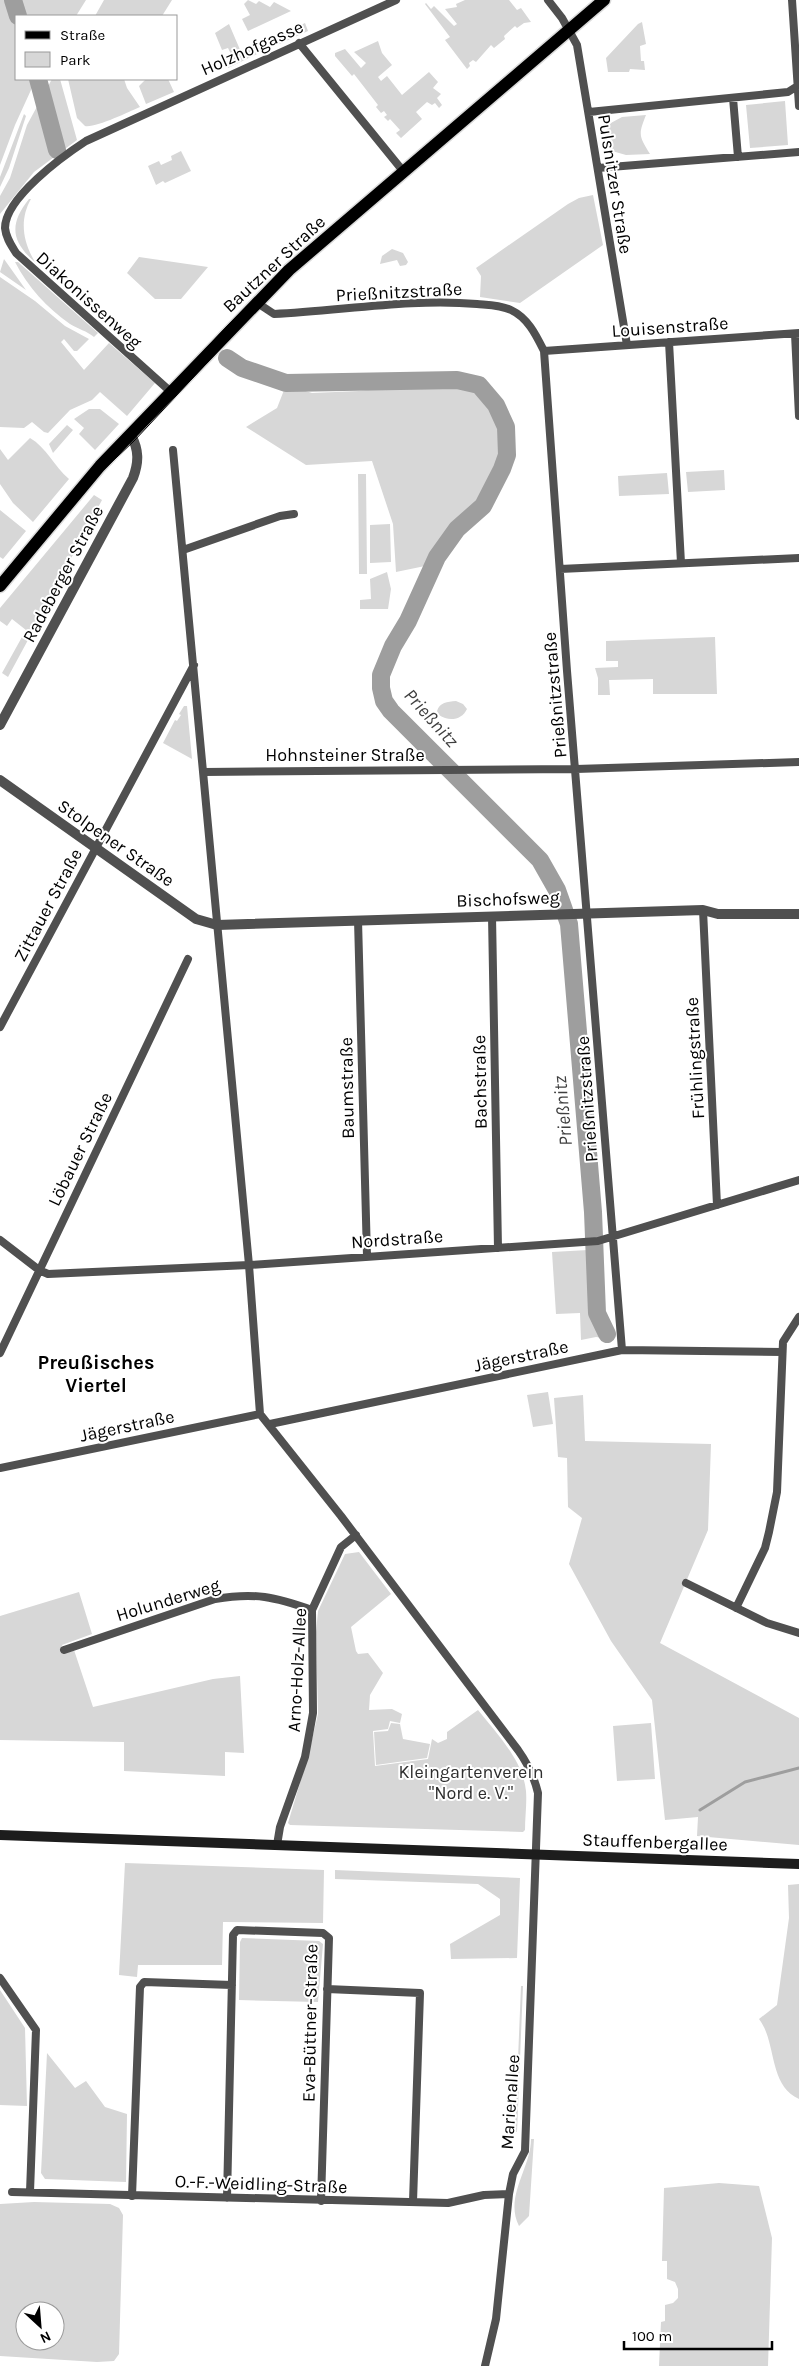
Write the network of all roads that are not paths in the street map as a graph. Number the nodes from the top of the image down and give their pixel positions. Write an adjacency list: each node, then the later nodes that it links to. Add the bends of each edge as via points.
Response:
1 (396, 0): 6 (street, Holzhofgasse)
2 (548, 0): 5 (street, Pulsnitzer Straße)
3 (604, 0): 5 (main road, Bautzner Straße)
4 (792, 0): 7 (street)
5 (568, 29): 10 (street, Pulsnitzer Straße, via 577,45); 14 (main road, Bautzner Straße)
6 (299, 43): 14 (street); 15 (street, Holzhofgasse, via 86,141 53,164 22,196)
7 (798, 86): 8 (street, via 788,92); 9 (street)
8 (733, 98): 10 (street); 12 (street)
9 (799, 106)
10 (589, 112): 13 (street, Pulsnitzer Straße)
11 (799, 152): 12 (street)
12 (738, 157): 13 (street)
13 (598, 168): 19 (street, Pulsnitzer Straße)
14 (403, 171): 16 (main road, Bautzner Straße, via 300,259)
15 (6, 219): 21 (street, Diakonissenweg, via 6,236 24,262)
16 (256, 302): 20 (street, Prießnitzstraße, via 274,314 449,302 494,306 520,315); 21 (main road, Bautzner Straße)
17 (797, 333): 18 (street, Louisenstraße); 22 (street)
18 (669, 342): 19 (street, Louisenstraße); 28 (street)
19 (627, 345): 20 (street, Louisenstraße)
20 (544, 351): 29 (street, Prießnitzstraße)
21 (171, 392): 23 (main road, Bautzner Straße)
22 (799, 416)
23 (131, 435): 30 (main road, Bautzner Straße, via 80,488); 32 (street, Radeberger Straße, via 137,446 138,458 133,478)
24 (173, 450): 26 (street)
25 (294, 514): 26 (street)
26 (183, 550): 31 (street)
27 (799, 558): 28 (street)
28 (681, 563): 29 (street)
29 (560, 569): 34 (street, Prießnitzstraße)
30 (0, 586)
31 (194, 665): 35 (street); 37 (street, Zittauer Straße)
32 (0, 725)
33 (799, 762): 34 (street, Hohnsteiner Straße)
34 (576, 769): 35 (street, Hohnsteiner Straße); 39 (street, Prießnitzstraße)
35 (204, 772): 43 (street)
36 (0, 780): 37 (street, Stolpener Straße)
37 (96, 848): 43 (street, Stolpener Straße, via 196,919); 45 (street, Zittauer Straße)
38 (703, 910): 39 (street, Bischofsweg); 40 (street, Bischofsweg, via 718,914); 47 (street, Frühlingstraße)
39 (588, 913): 41 (street, Bischofsweg); 48 (street, Prießnitzstraße)
40 (799, 914)
41 (492, 916): 42 (street, Bischofsweg); 50 (street, Bachstraße)
42 (358, 920): 43 (street, Bischofsweg); 51 (street, Baumstraße)
43 (217, 925): 52 (street)
44 (188, 959): 53 (street, Löbauer Straße)
45 (0, 1027)
46 (799, 1180): 47 (street, Nordstraße)
47 (718, 1205): 48 (street, Nordstraße)
48 (612, 1237): 50 (street, Nordstraße); 55 (street, Prießnitzstraße)
49 (0, 1240): 53 (street, Nordstraße)
50 (498, 1248): 51 (street, Nordstraße)
51 (367, 1256): 52 (street, Nordstraße)
52 (248, 1265): 53 (street, Nordstraße, via 48,1274); 58 (street)
53 (39, 1270): 57 (street, Löbauer Straße)
54 (799, 1317): 56 (street, via 783,1342)
55 (622, 1350): 56 (street, Jägerstraße); 59 (street, Jägerstraße)
56 (782, 1352): 63 (street, via 777,1492 764,1548)
57 (0, 1353)
58 (260, 1414): 59 (street, Marienallee); 60 (street, Jägerstraße)
59 (270, 1424): 61 (street, Marienallee)
60 (0, 1468)
61 (356, 1535): 64 (street, Arno-Holz-Allee, via 340,1547); 69 (street, Marienallee, via 528,1764 538,1793)
62 (686, 1583): 63 (street)
63 (736, 1608): 65 (street, via 767,1623)
64 (312, 1610): 66 (street, Holunderweg, via 277,1598 236,1595 215,1599); 68 (street, Arno-Holz-Allee, via 313,1713 305,1757 280,1827)
65 (799, 1633)
66 (64, 1650)
67 (0, 1835): 68 (main road, Stauffenbergallee)
68 (277, 1845): 69 (main road, Stauffenbergallee)
69 (536, 1854): 70 (main road, Stauffenbergallee); 76 (street, Marienallee, via 525,2151 513,2174)
70 (799, 1864)
71 (0, 1978): 75 (street, via 36,2030)
72 (232, 1985): 73 (street, Eva-Büttner-Straße, via 233,1935 237,1930 323,1933 328,1938); 77 (street, via 144,1982 140,1987); 78 (street, Eva-Büttner-Straße)
73 (327, 1989): 79 (street, Eva-Büttner-Straße); 80 (street, via 420,1993)
74 (12, 2192): 75 (street, O.-F.-Weidling-Straße)
75 (30, 2192): 77 (street, O.-F.-Weidling-Straße)
76 (509, 2194): 80 (street, O.-F.-Weidling-Straße, via 484,2195 448,2204); 81 (street, Marienallee, via 496,2319)
77 (132, 2196): 78 (street, O.-F.-Weidling-Straße)
78 (226, 2198): 79 (street, O.-F.-Weidling-Straße)
79 (321, 2201): 80 (street, O.-F.-Weidling-Straße)
80 (413, 2202)
81 (485, 2366)

